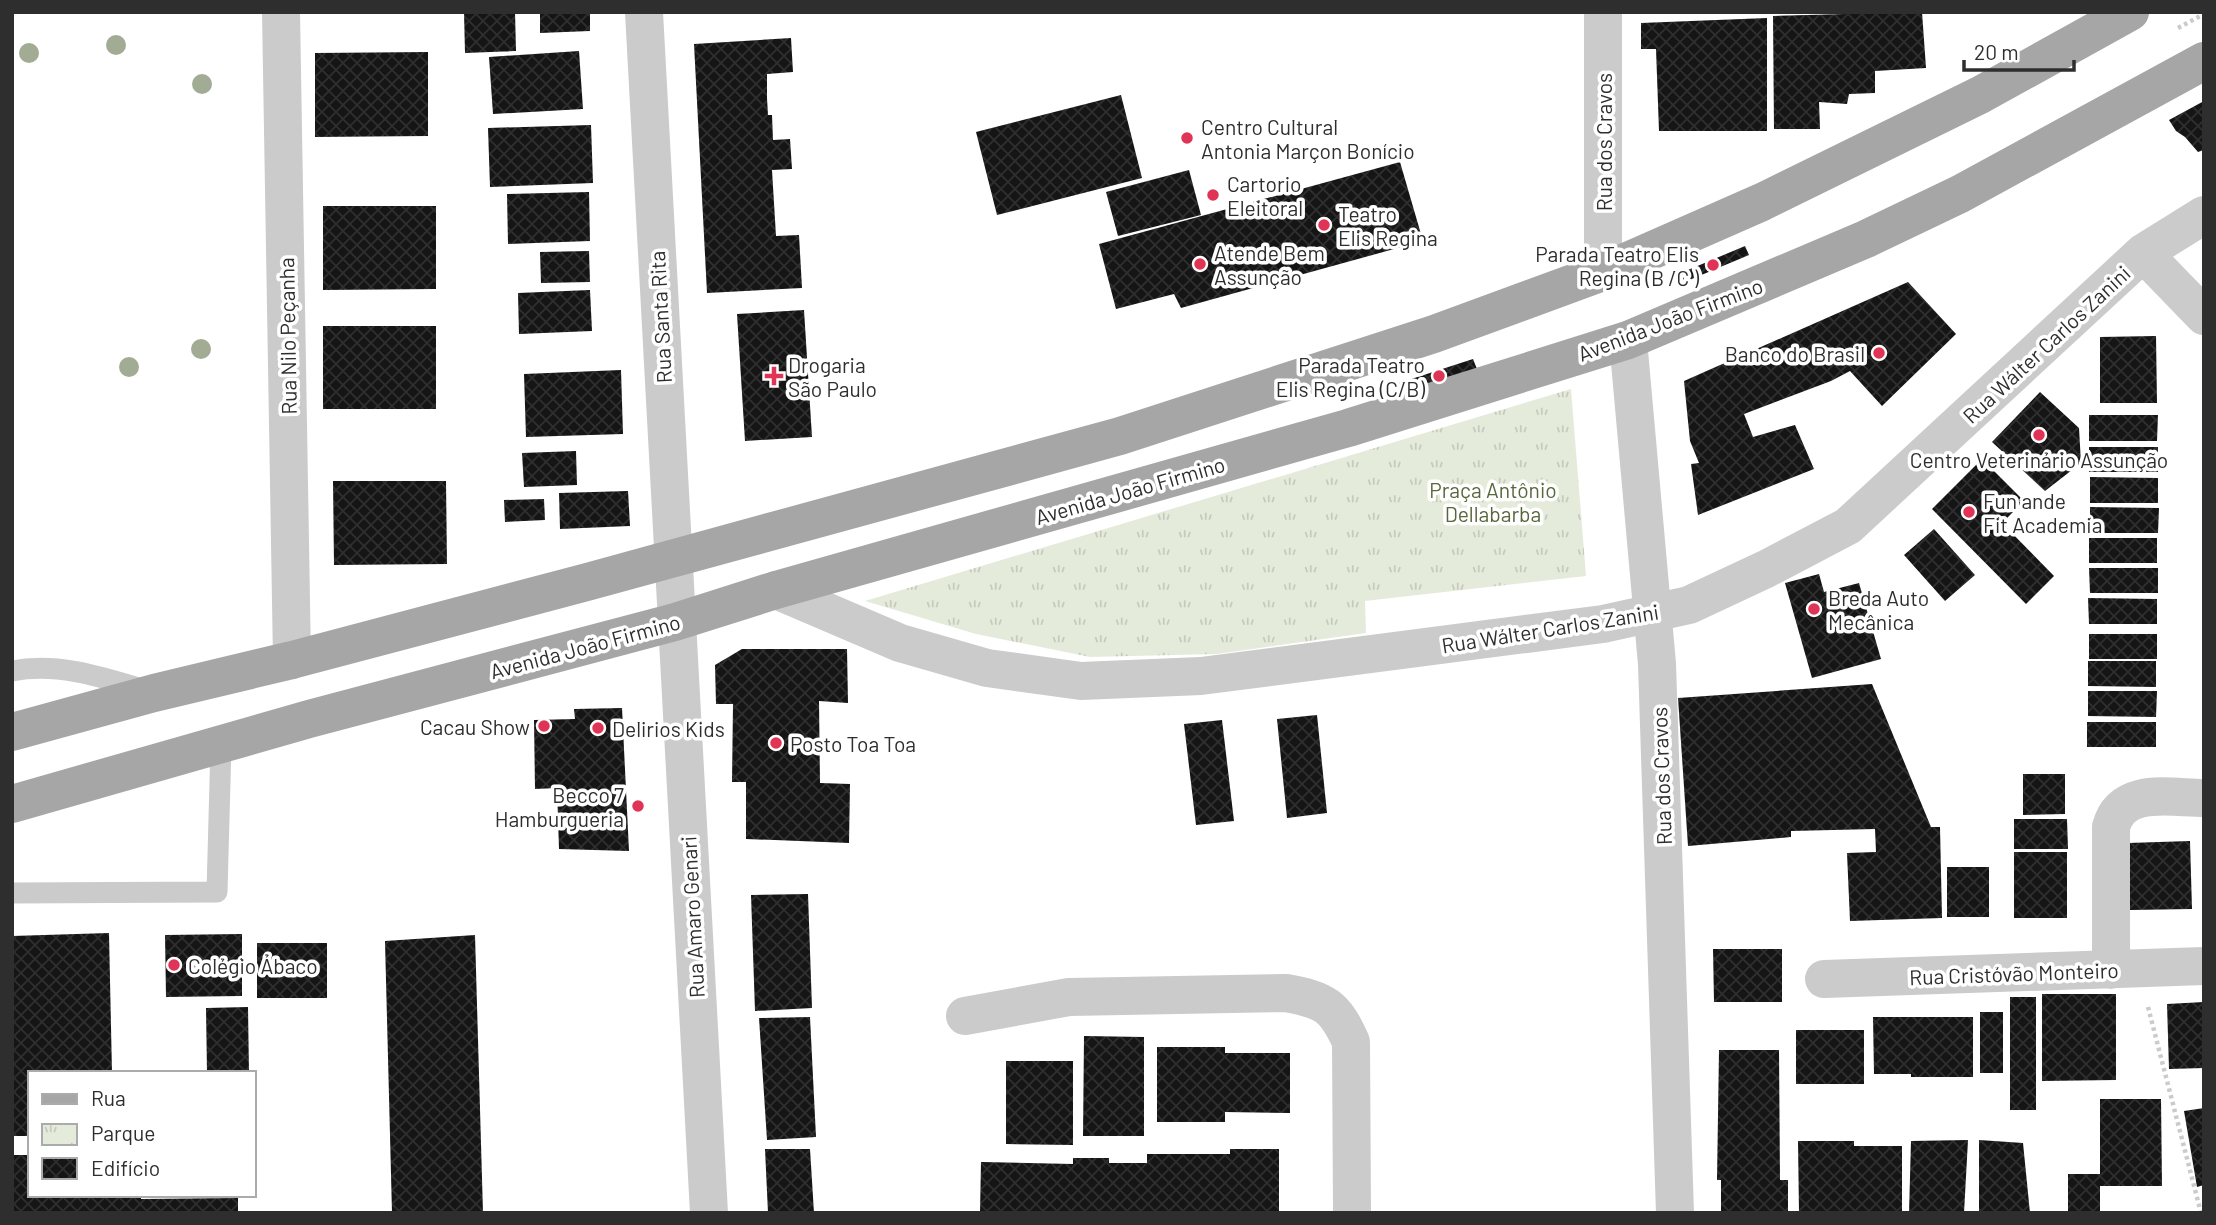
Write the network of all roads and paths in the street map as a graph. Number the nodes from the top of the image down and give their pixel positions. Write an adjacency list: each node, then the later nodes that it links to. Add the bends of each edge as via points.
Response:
1 (281, 12): 15 (street, Rua Nilo Peçanha)
2 (644, 12): 11 (street, Rua Santa Rita)
3 (1603, 12): 8 (street, Rua dos Cravos)
4 (2130, 12): 8 (main road, via 1980,95 1762,202)
5 (2204, 61): 10 (main road, Avenida João Firmino, via 1878,234)
6 (2204, 215): 7 (street, Rua Wálter Carlos Zanini)
7 (2143, 253): 9 (street); 13 (street, Rua Wálter Carlos Zanini, via 1848,526 1689,606)
8 (1603, 272): 11 (main road, via 1434,334 1158,425)
9 (2204, 316)
10 (1628, 340): 12 (main road, Avenida João Firmino, via 1348,428); 13 (street, Rua dos Cravos)
11 (673, 559): 14 (street, Rua Santa Rita); 15 (main road)
12 (776, 590): 13 (street, Rua Wálter Carlos Zanini, via 900,643 986,668 1081,681 1201,676 1603,624); 14 (main road, Avenida João Firmino)
13 (1653, 613): 29 (street, Rua dos Cravos)
14 (676, 622): 19 (main road, Avenida João Firmino); 27 (street, Rua Amaro Genari)
15 (292, 660): 17 (main road)
16 (12, 671): 17 (lane, via 33,667 90,673)
17 (154, 693): 18 (main road)
18 (12, 732)
19 (221, 745): 21 (main road, Avenida João Firmino); 22 (lane, via 217,892)
20 (2204, 798): 24 (street, via 2138,797 2114,814 2111,827)
21 (12, 804)
22 (12, 893)
23 (2204, 966): 24 (street, Rua Cristóvão Monteiro)
24 (2125, 969): 25 (street, Rua Cristóvão Monteiro); 30 (path)
25 (1824, 979)
26 (965, 1016): 28 (street, via 1069,997 1286,993 1315,998 1340,1017 1351,1042)
27 (709, 1213)
28 (1352, 1213)
29 (1675, 1213)
30 (2200, 1213)

